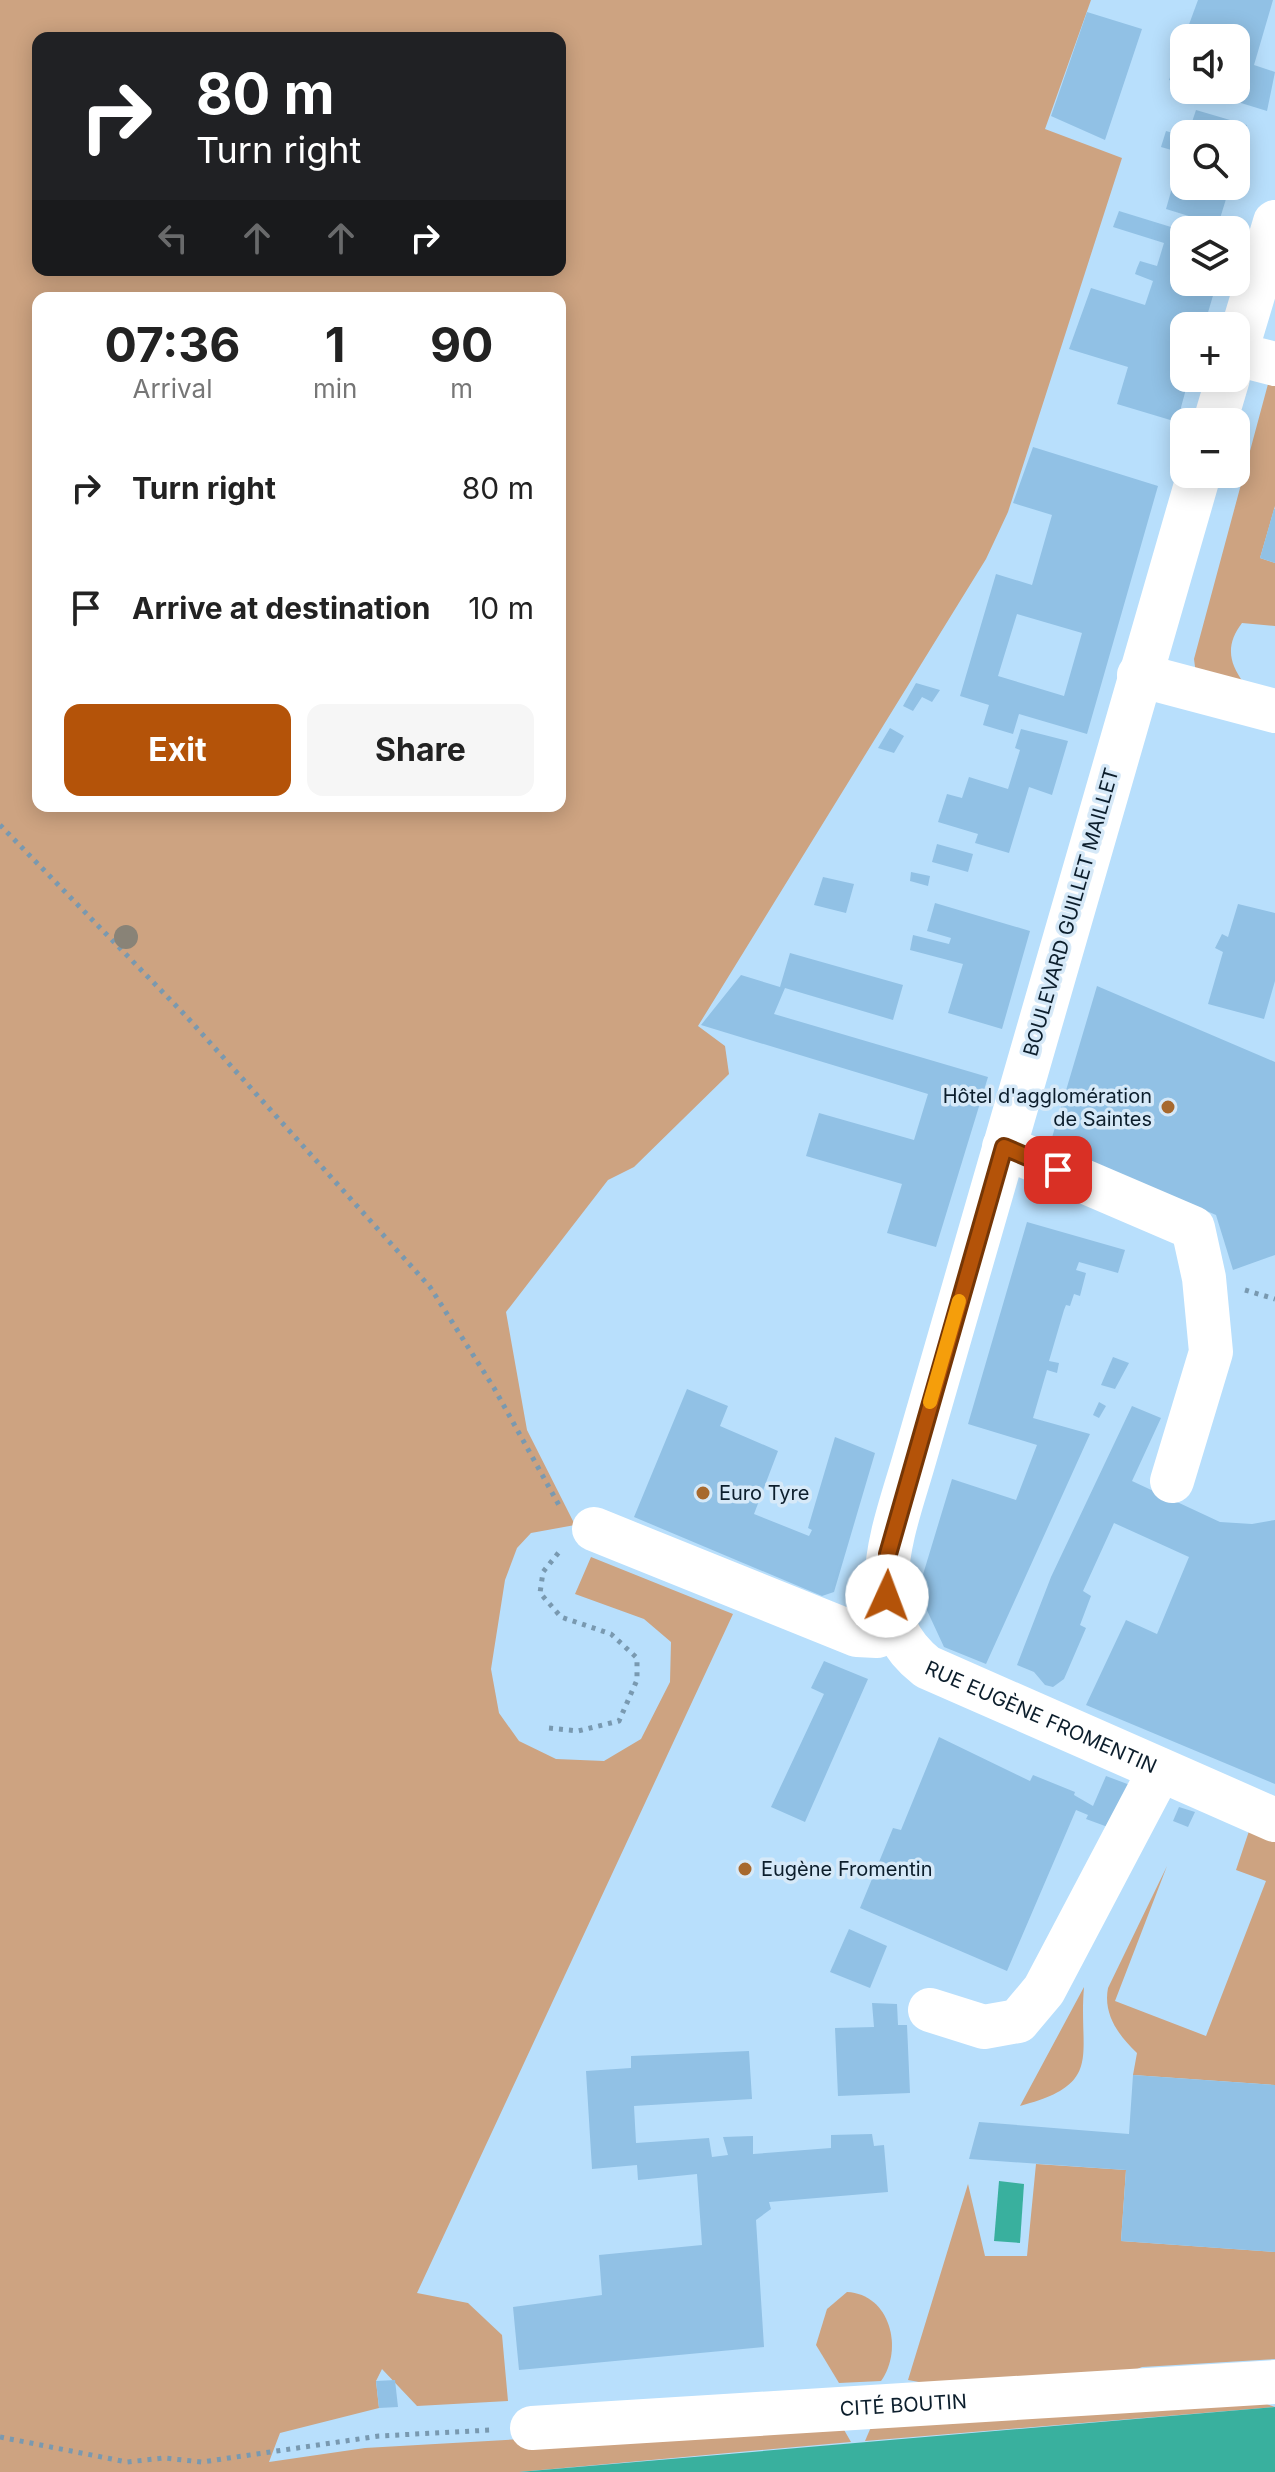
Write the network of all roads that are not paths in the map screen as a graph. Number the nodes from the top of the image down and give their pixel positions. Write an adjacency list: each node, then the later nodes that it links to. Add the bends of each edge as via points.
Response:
1 (1275, 222): 2 (street)
2 (1248, 312)
3 (1250, 357): 4 (street)
4 (1275, 364)
5 (1195, 488): 6 (street, BOULEVARD GUILLET MAILLET)
6 (1139, 675): 7 (street); 8 (street, BOULEVARD GUILLET MAILLET)
7 (1275, 711)
8 (1004, 1147): 9 (street, via 1193,1228 1211,1352); 11 (street, BOULEVARD GUILLET MAILLET, via 888,1554 887,1596)
9 (1172, 1481)
10 (582, 1538): 11 (street, via 857,1635)
11 (894, 1630): 12 (street, RUE EUGÈNE FROMENTIN, via 909,1653 927,1667)
12 (1160, 1770): 13 (street, RUE EUGÈNE FROMENTIN); 14 (street, via 1044,1990 1018,2021 984,2027)
13 (1275, 1820)
14 (930, 2010)
15 (1275, 2382): 16 (street, CITÉ BOUTIN)
16 (532, 2428)

